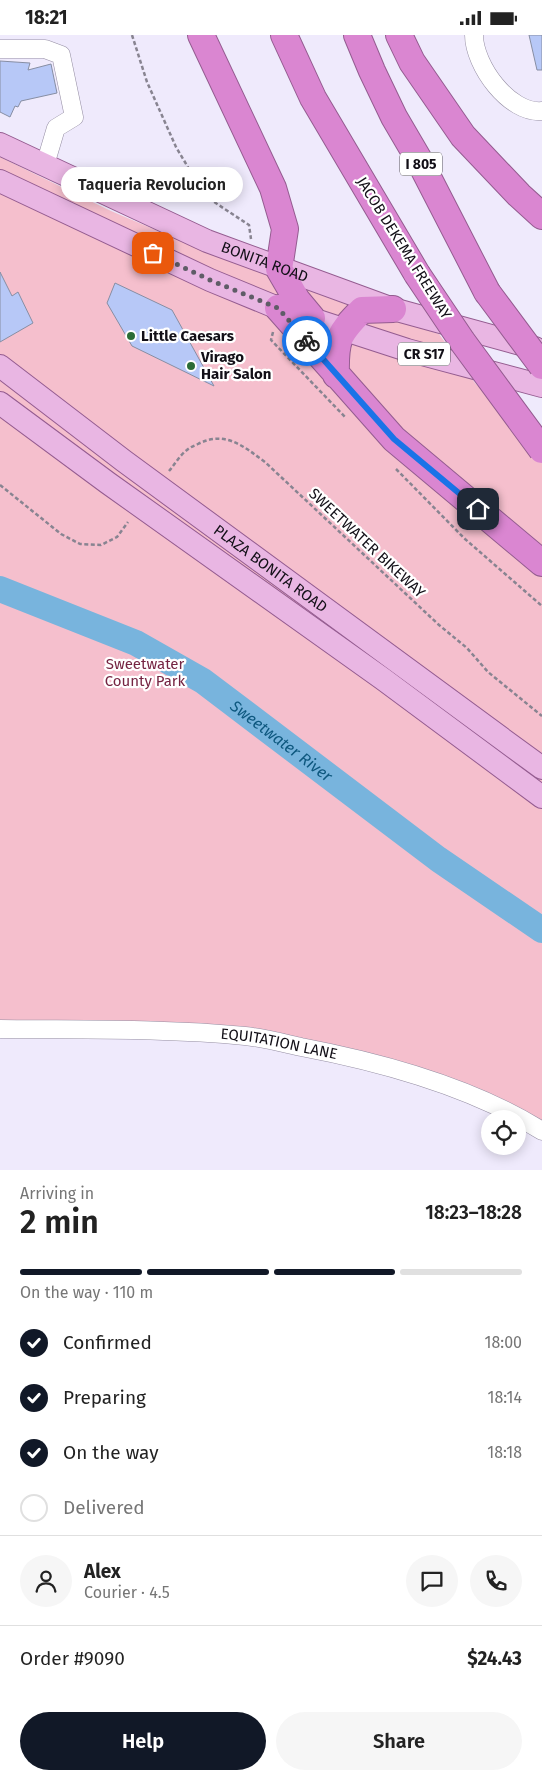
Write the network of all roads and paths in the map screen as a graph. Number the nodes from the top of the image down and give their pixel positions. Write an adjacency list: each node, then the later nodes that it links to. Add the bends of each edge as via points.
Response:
1 (132, 35): 13 (path, via 147,82 176,147 205,196 249,225)
2 (201, 35): 13 (highway, via 273,188 285,229)
3 (284, 35): 24 (highway, JACOB DEKEMA FREEWAY, bridge, via 313,98 417,275)
4 (357, 35): 19 (highway, I 805, bridge, via 394,117 488,293)
5 (399, 35): 12 (highway, via 412,62 463,136)
6 (474, 35): 8 (street, via 476,50 485,69 507,99 521,107)
7 (0, 49): 10 (street, via 45,49 61,55 74,117 56,128)
8 (542, 111)
9 (0, 144): 10 (main road, BONITA ROAD / CR S17)
10 (45, 165): 13 (main road, BONITA ROAD / CR S17, via 207,241)
11 (0, 181): 14 (main road, CR S17, via 210,280)
12 (542, 216)
13 (267, 264): 15 (main road, BONITA ROAD / CR S17); 16 (highway)
14 (278, 308): 16 (main road, CR S17); 21 (highway)
15 (393, 309): 17 (highway, via 362,309); 18 (main road, BONITA ROAD / CR S17)
16 (312, 318): 17 (main road, CR S17)
17 (343, 329): 21 (highway, via 336,351); 22 (main road, CR S17, via 407,350)
18 (542, 350)
19 (542, 366)
20 (0, 367): 30 (main road, PLAZA BONITA ROAD)
21 (336, 375): 28 (highway, via 394,439)
22 (542, 386)
23 (0, 403): 31 (main road, PLAZA BONITA ROAD)
24 (542, 450)
25 (169, 472): 29 (path, SWEETWATER BIKEWAY, via 187,449 205,440 215,438 243,445 466,648 488,672)
26 (0, 485): 27 (path, via 61,534 80,544 101,545 117,537)
27 (128, 522)
28 (542, 563)
29 (542, 716)
30 (542, 768)
31 (542, 797)
32 (0, 1029): 33 (street, EQUITATION LANE, via 248,1036 337,1054 429,1080 486,1102)
33 (542, 1131)

